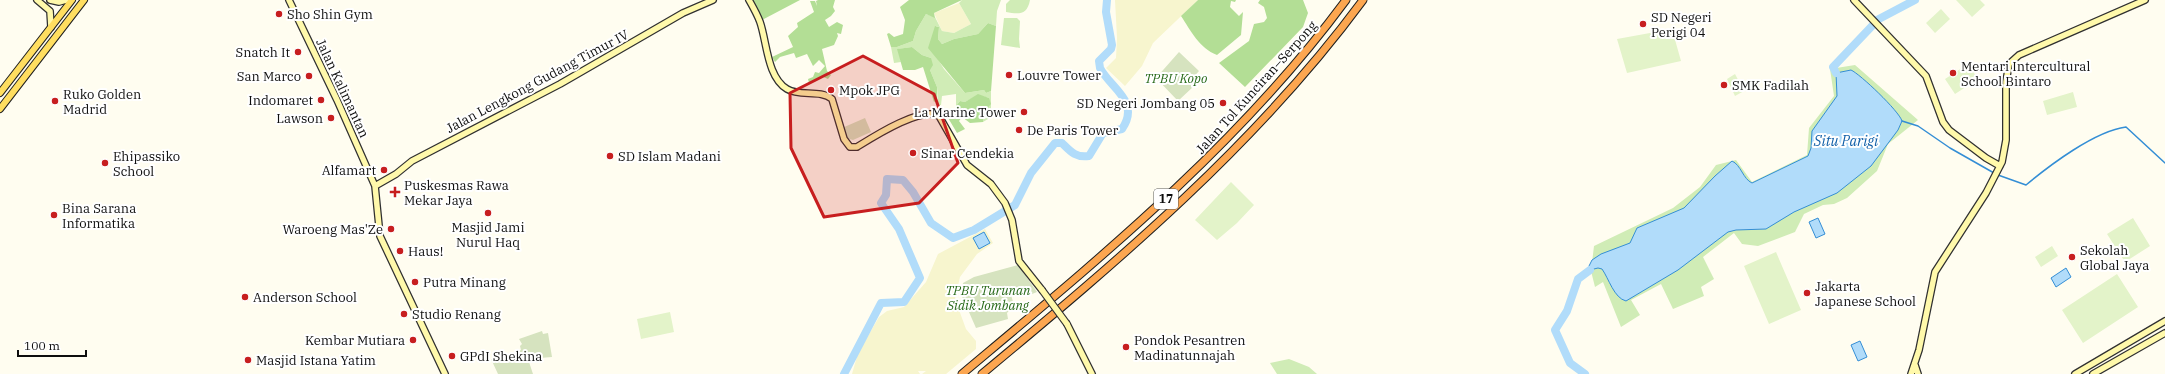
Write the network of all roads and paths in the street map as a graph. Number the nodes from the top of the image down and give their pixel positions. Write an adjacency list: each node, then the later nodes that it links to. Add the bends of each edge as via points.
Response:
1 (37, 0): 13 (street, via 50,11)
2 (50, 0): 3 (street)
3 (66, 0)
4 (72, 0): 13 (main road)
5 (84, 0): 15 (main road)
6 (289, 0): 17 (street, Jalan Kalimantan)
7 (713, 0): 17 (street, Jalan Lengkong Gudang Timur IV, via 683,13 556,86 412,161 391,178)
8 (749, 0): 24 (street, bridge, via 760,22 769,59 781,82 790,90 826,95 832,99 841,132 850,147 857,147 905,122 927,114 935,114 941,120 967,165 991,184 1008,207 1019,261 1067,324)
9 (1346, 0): 22 (highway, Jalan Tol Kunciran–Serpong / 17, via 1251,115 1198,169 1150,214)
10 (1363, 0): 23 (highway, Jalan Tol Kunciran–Serpong / 17, via 1336,36 1206,178 1156,225)
11 (1854, 0): 16 (street, via 1926,76 1949,130)
12 (2145, 0): 16 (street, via 2012,59 2006,82 2006,144)
13 (52, 27): 14 (main road)
14 (0, 93)
15 (0, 109)
16 (2000, 168): 20 (street, via 1933,276)
17 (375, 186): 21 (street, Jalan Kalimantan, via 380,236)
18 (2165, 321): 27 (street)
19 (2165, 333): 28 (street)
20 (1915, 364): 25 (street); 26 (street)
21 (445, 374)
22 (962, 374)
23 (982, 374)
24 (1092, 374)
25 (1911, 374)
26 (1918, 374)
27 (2075, 374)
28 (2093, 374)

